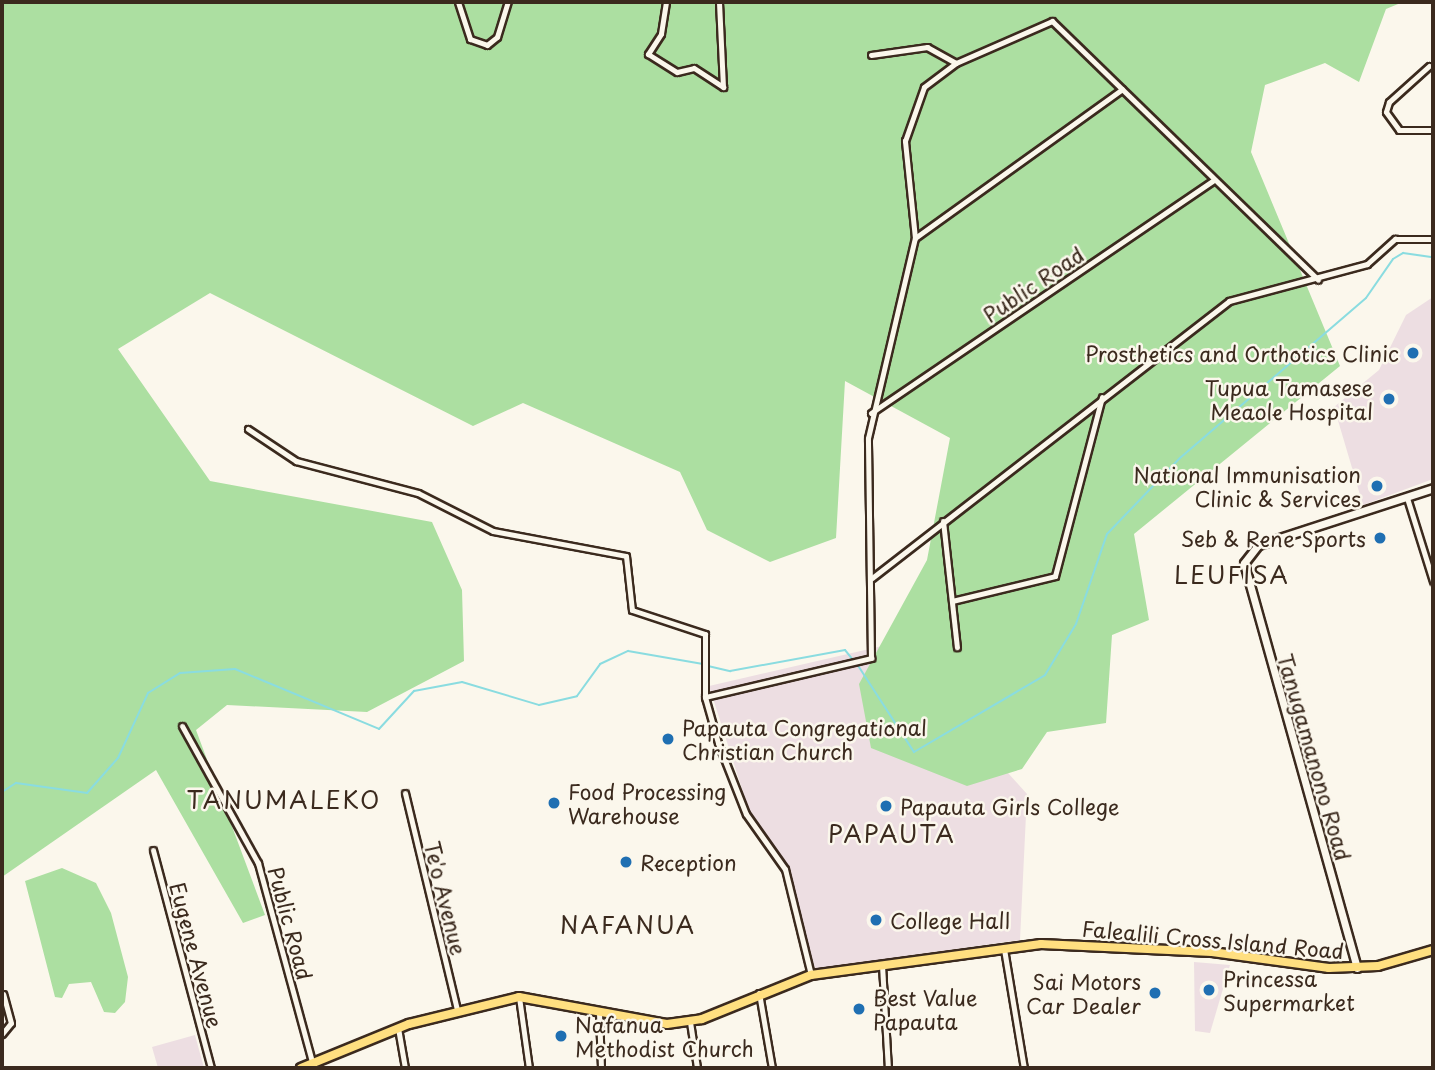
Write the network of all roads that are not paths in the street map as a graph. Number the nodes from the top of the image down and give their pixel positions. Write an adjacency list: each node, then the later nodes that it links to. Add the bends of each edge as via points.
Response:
1 (458, 2): 2 (street, via 470,39 487,45 497,37)
2 (508, 2)
3 (666, 2): 4 (street, via 661,34 648,54 677,72 694,68 723,87)
4 (719, 2)
5 (872, 55): 6 (street, via 927,47)
6 (956, 63): 8 (street, via 1052,21); 11 (street, via 923,87 905,141)
7 (1429, 66): 9 (street, via 1389,102 1386,113 1399,130)
8 (1122, 89): 10 (street); 11 (street)
9 (1433, 130)
10 (1213, 181): 13 (street); 15 (street, Public Road)
11 (915, 239): 15 (street)
12 (1433, 239): 13 (street, via 1395,239 1367,264)
13 (1318, 280): 14 (street, via 1229,300)
14 (1102, 395): 19 (street); 22 (street, via 1055,576)
15 (870, 414): 20 (street)
16 (248, 429): 24 (street, via 296,461 418,493 493,531 616,550 629,568 632,610 705,634)
17 (1433, 488): 18 (main road)
18 (1406, 498): 21 (street); 31 (main road, Tanugamanono Road, via 1258,545 1246,555 1245,577)
19 (943, 521): 20 (street); 22 (street)
20 (872, 578): 24 (street, via 872,658)
21 (1433, 581)
22 (952, 601): 23 (street)
23 (957, 647)
24 (705, 697): 32 (street, via 746,814 785,869)
25 (182, 726): 41 (street, Public Road, via 258,863)
26 (405, 793): 36 (street, Te'o Avenue)
27 (153, 850): 42 (street, Eugene Avenue)
28 (1004, 948): 30 (main road, Falealili Cross Island Road); 31 (main road, Falealili Cross Island Road, via 1121,946); 50 (street)
29 (1433, 950): 31 (main road, Falealili Cross Island Road)
30 (882, 965): 32 (main road, Falealili Cross Island Road); 49 (street)
31 (1357, 968)
32 (811, 975): 34 (main road, Falealili Cross Island Road)
33 (3, 993): 40 (street, via 11,1023)
34 (759, 993): 38 (main road, Falealili Cross Island Road); 48 (street)
35 (519, 997): 36 (main road, Falealili Cross Island Road); 37 (main road, Falealili Cross Island Road); 45 (street)
36 (457, 1010): 39 (main road, Falealili Cross Island Road)
37 (599, 1013): 38 (main road, Falealili Cross Island Road, via 635,1021); 46 (street)
38 (690, 1022): 47 (street)
39 (398, 1028): 41 (main road, Falealili Cross Island Road); 44 (street)
40 (2, 1034)
41 (312, 1062): 43 (main road, Falealili Cross Island Road)
42 (211, 1068)
43 (301, 1068)
44 (405, 1068)
45 (529, 1068)
46 (601, 1068)
47 (698, 1068)
48 (772, 1068)
49 (888, 1068)
50 (1024, 1068)

